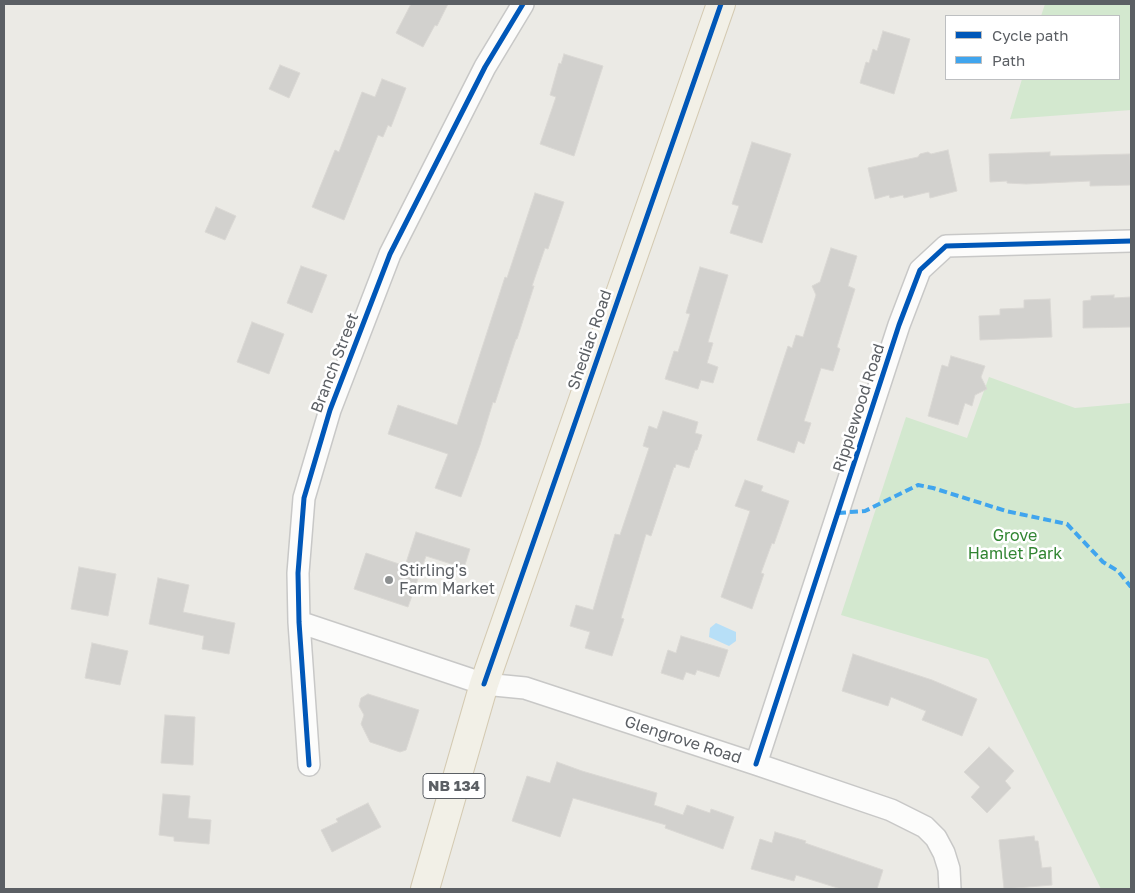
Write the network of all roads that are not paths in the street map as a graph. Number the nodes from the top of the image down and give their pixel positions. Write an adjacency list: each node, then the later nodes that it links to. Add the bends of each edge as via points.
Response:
1 (523, 4): 4 (street, Branch Street, via 485,67 390,254 330,410 304,498 298,573)
2 (721, 4): 5 (main road, Shediac Road / NB 134)
3 (1131, 241): 6 (street, Ripplewood Road, via 946,246 920,270 898,325)
4 (299, 622): 5 (street); 7 (street, Branch Street)
5 (484, 684): 6 (street, Glengrove Road, via 525,688); 8 (main road, Shediac Road / NB 134)
6 (756, 764): 9 (street, Glengrove Road, via 890,810 925,827 944,853)
7 (309, 765)
8 (425, 889)
9 (950, 889)

